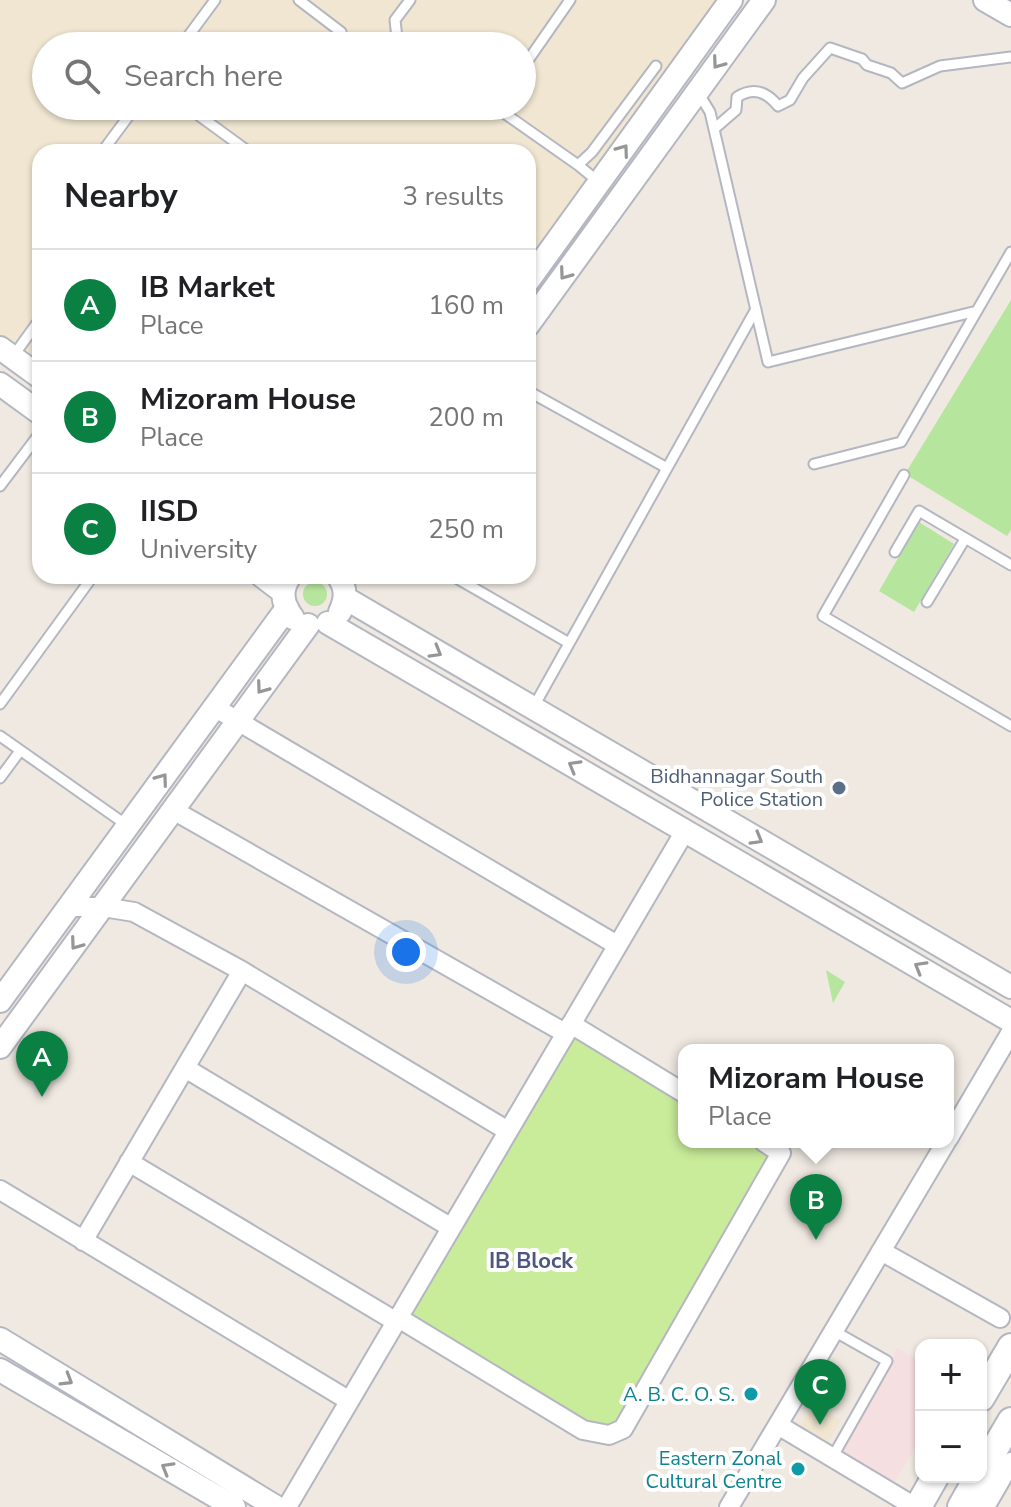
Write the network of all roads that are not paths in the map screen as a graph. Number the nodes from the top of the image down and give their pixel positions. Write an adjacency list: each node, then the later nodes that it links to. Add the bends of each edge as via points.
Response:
1 (215, 0): 9 (lane)
2 (299, 0): 10 (lane)
3 (410, 0): 11 (lane, via 395,20)
4 (570, 0): 12 (lane)
5 (731, 0): 23 (street, one-way to 5)
6 (764, 0): 15 (street, one-way to 15)
7 (985, 0): 8 (street)
8 (1011, 15)
9 (191, 32)
10 (341, 32)
11 (396, 32)
12 (536, 49)
13 (1011, 57): 19 (lane, via 940,66 902,83 891,73 830,48 790,100 778,106 763,93 747,91 737,97 736,110)
14 (656, 66): 22 (lane)
15 (698, 91): 19 (lane); 28 (street, one-way to 28)
16 (126, 120): 20 (lane)
17 (205, 120): 21 (lane)
18 (515, 120): 22 (lane)
19 (714, 129): 26 (lane)
20 (108, 144)
21 (238, 144)
22 (578, 165): 23 (lane)
23 (600, 183): 25 (street)
24 (1011, 252): 27 (lane)
25 (536, 270)
26 (756, 309): 27 (lane, via 768,362); 37 (lane)
27 (977, 311): 36 (lane, via 901,442)
28 (536, 314)
29 (32, 327): 30 (lane)
30 (6, 353): 31 (street)
31 (32, 371)
32 (0, 384): 34 (street)
33 (536, 395): 37 (lane)
34 (32, 407)
35 (32, 444): 39 (lane)
36 (814, 464)
37 (667, 468): 51 (lane)
38 (904, 475): 57 (lane, via 823,616)
39 (0, 486)
40 (965, 539): 41 (lane, via 919,511); 42 (lane); 48 (lane)
41 (895, 552)
42 (1011, 565)
43 (87, 584): 53 (lane)
44 (342, 584): 49 (street, via 340,612)
45 (343, 584): 50 (street)
46 (467, 584): 51 (lane)
47 (287, 592): 49 (street, via 293,618); 54 (street)
48 (927, 602)
49 (318, 624): 52 (street); 56 (street, one-way to 56)
50 (400, 630): 52 (street); 55 (street, one-way to 55)
51 (569, 643): 55 (lane)
52 (386, 656): 62 (street, one-way to 52)
53 (0, 704)
54 (214, 707): 56 (street); 64 (street, one-way to 54)
55 (533, 708): 60 (street)
56 (238, 721): 63 (street); 68 (street)
57 (1011, 726)
58 (0, 736): 59 (lane)
59 (20, 751): 61 (lane); 64 (lane)
60 (624, 761): 62 (street); 69 (street, one-way to 69)
61 (0, 778)
62 (608, 786): 65 (street)
63 (173, 810): 67 (street); 75 (street)
64 (128, 826): 66 (street)
65 (685, 831): 68 (street); 71 (street, one-way to 65)
66 (68, 907): 67 (street); 73 (street)
67 (103, 907): 70 (street, via 134,912); 77 (street, one-way to 77)
68 (617, 945): 75 (street)
69 (965, 960): 71 (street); 72 (street)
70 (242, 971): 78 (street); 81 (street)
71 (950, 985): 74 (street)
72 (1011, 987)
73 (0, 1001)
74 (1011, 1021)
75 (568, 1028): 79 (street); 81 (street)
76 (1011, 1032): 80 (street)
77 (0, 1047)
78 (185, 1068): 84 (street); 86 (street)
79 (678, 1090)
80 (954, 1128)
81 (508, 1131): 86 (street)
82 (773, 1148): 90 (street, via 781,1153 623,1429 609,1435 583,1430)
83 (942, 1148): 88 (street)
84 (129, 1162): 87 (street); 90 (street)
85 (0, 1190): 87 (street)
86 (450, 1227): 90 (street)
87 (83, 1241): 96 (street)
88 (881, 1251): 89 (street); 91 (street)
89 (1000, 1318)
90 (396, 1319): 96 (street)
91 (834, 1331): 98 (street); 99 (lane, via 887,1361)
92 (0, 1339): 102 (street, one-way to 102)
93 (1011, 1347): 95 (main road)
94 (0, 1370): 102 (street, one-way to 94)
95 (987, 1388)
96 (348, 1400): 107 (street)
97 (1011, 1421): 101 (main road)
98 (778, 1425): 99 (street); 108 (street)
99 (832, 1458): 109 (street)
100 (1011, 1462): 111 (street)
101 (987, 1463)
102 (207, 1479): 105 (street); 106 (street)
103 (931, 1483): 109 (main road)
104 (975, 1483): 110 (main road)
105 (234, 1507)
106 (276, 1507)
107 (287, 1507)
108 (729, 1507)
109 (916, 1507)
110 (961, 1507)
111 (985, 1507)

